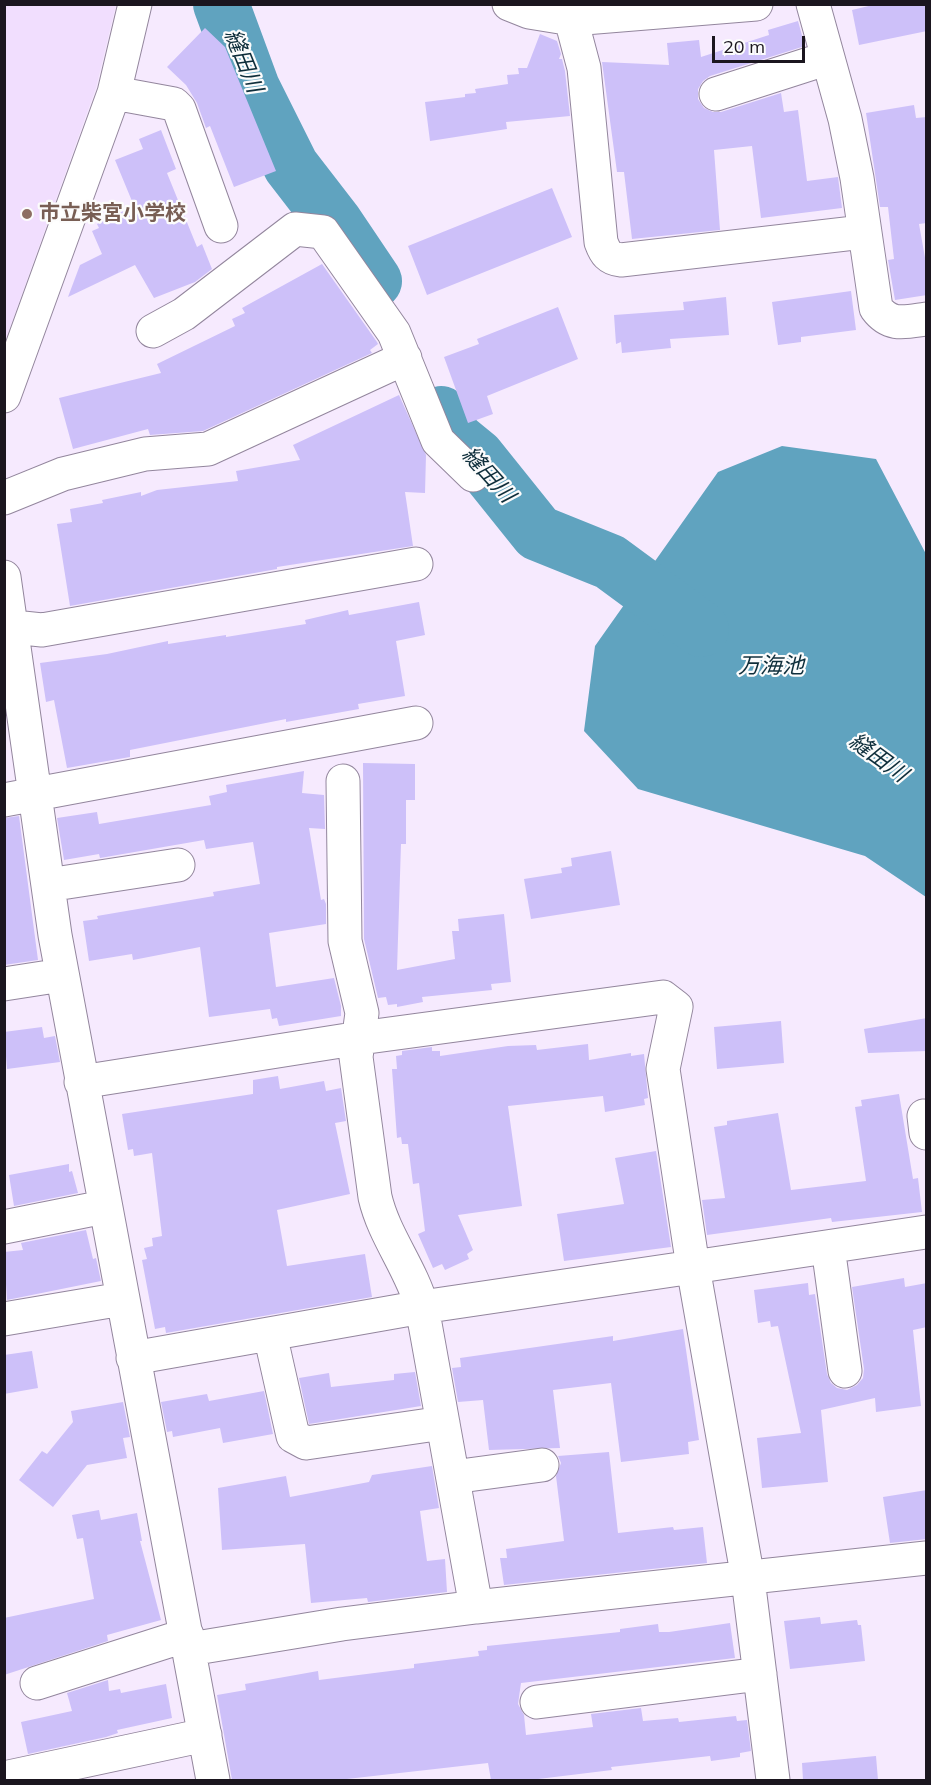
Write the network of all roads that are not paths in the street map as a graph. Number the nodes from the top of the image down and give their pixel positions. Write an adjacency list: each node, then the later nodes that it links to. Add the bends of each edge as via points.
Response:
1 (135, 4): 7 (street)
2 (509, 4): 5 (street, via 529,12)
3 (756, 4): 5 (street)
4 (813, 4): 6 (street)
5 (570, 12): 10 (street, via 584,68 601,242 614,259)
6 (828, 58): 8 (street); 10 (street, via 849,139)
7 (114, 93): 9 (street, via 174,104 179,109); 14 (street)
8 (716, 94)
9 (221, 226)
10 (863, 232): 11 (street, via 879,313 891,322)
11 (927, 319)
12 (153, 332): 13 (street, via 184,314 295,229 304,229 323,232 394,333)
13 (405, 358): 15 (street, via 438,441); 16 (street, via 208,449 145,454 63,474)
14 (4, 396)
15 (473, 475)
16 (4, 498)
17 (416, 564): 19 (street, via 42,630)
18 (4, 577): 19 (street)
19 (8, 626): 22 (street)
20 (416, 723): 22 (street)
21 (344, 781): 27 (street, via 345,941 362,1013)
22 (20, 798): 24 (street)
23 (178, 865): 24 (street)
24 (48, 885): 25 (street)
25 (62, 975): 26 (street); 28 (street)
26 (4, 984)
27 (360, 1038): 28 (street); 33 (street, via 656,996 672,1001 677,1013 663,1069); 35 (street, via 356,1057 378,1208)
28 (81, 1082): 29 (street)
29 (104, 1207): 30 (street); 34 (street)
30 (4, 1227)
31 (927, 1232): 32 (street)
32 (828, 1247): 33 (street); 39 (street)
33 (693, 1267): 35 (street); 44 (street)
34 (122, 1299): 36 (street); 38 (street)
35 (422, 1307): 37 (street); 40 (street)
36 (4, 1319)
37 (270, 1334): 38 (street); 40 (street, via 293,1436 306,1443)
38 (133, 1358): 46 (street)
39 (845, 1371)
40 (442, 1423): 42 (street)
41 (542, 1465): 42 (street)
42 (453, 1477): 45 (street)
43 (927, 1558): 44 (street)
44 (748, 1580): 45 (street); 47 (street)
45 (476, 1607): 46 (street)
46 (189, 1642): 48 (street); 50 (street)
47 (760, 1674): 49 (street); 53 (street)
48 (37, 1683)
49 (537, 1702)
50 (205, 1735): 51 (street); 52 (street)
51 (4, 1778)
52 (213, 1780)
53 (773, 1780)

